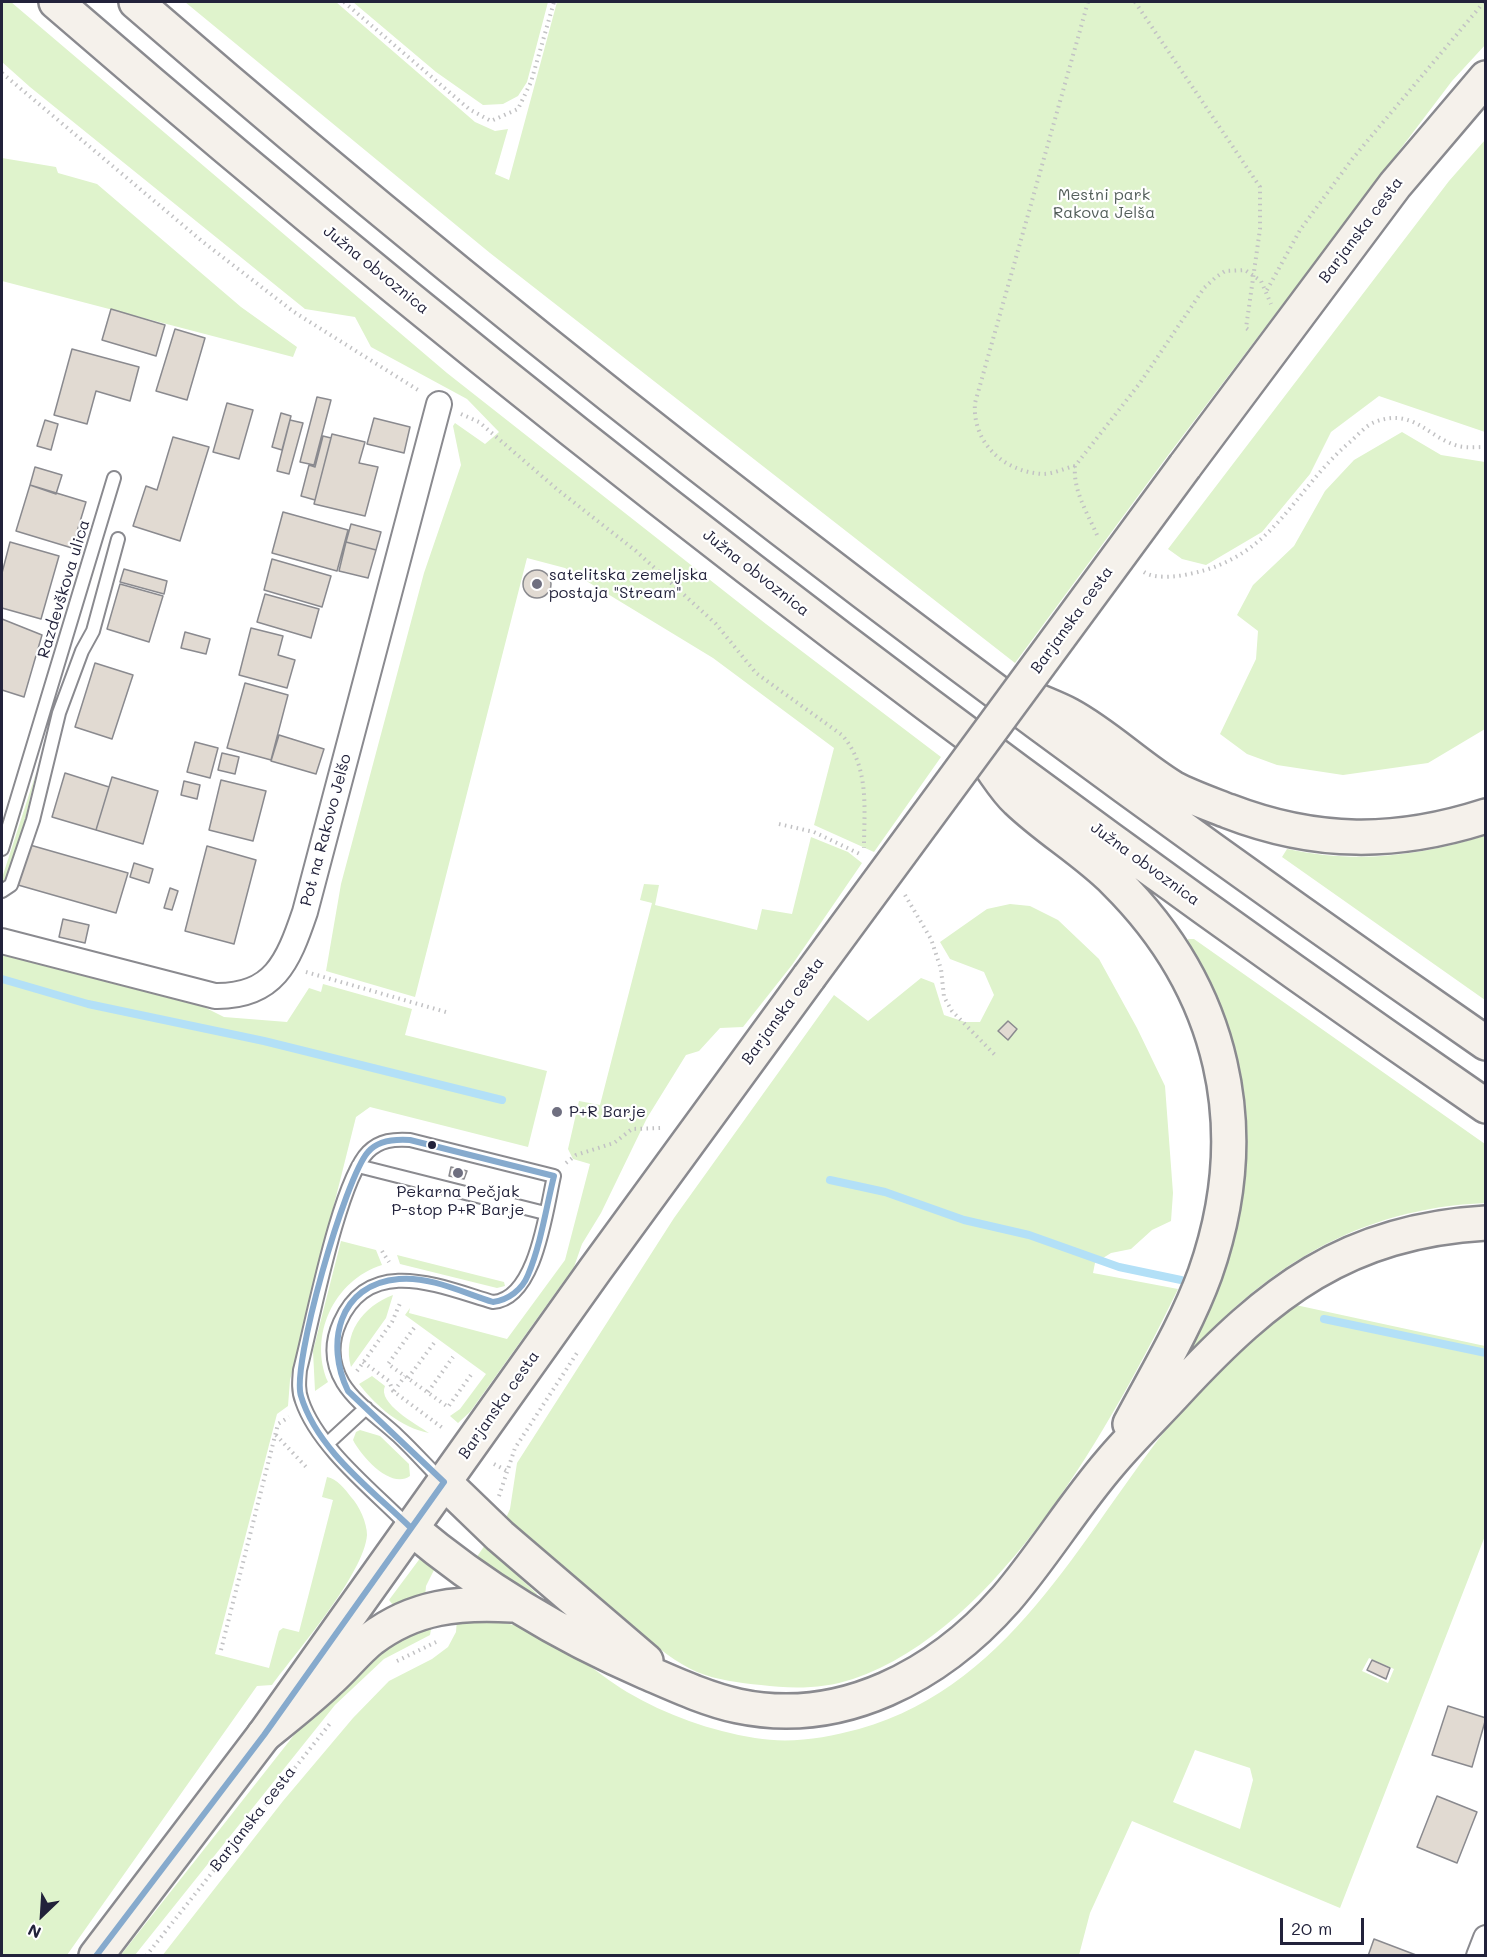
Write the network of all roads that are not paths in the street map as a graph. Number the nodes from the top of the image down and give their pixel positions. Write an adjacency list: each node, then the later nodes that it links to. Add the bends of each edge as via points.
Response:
1 (56, 2): 10 (main road, Južna obvoznica, via 304,211 559,418)
2 (136, 2): 7 (main road, via 528,328)
3 (1485, 78): 23 (main road, Barjanska cesta, bridge, via 1395,185 1288,327 696,1130)
4 (439, 404): 14 (street, Pot na Rakovo Jelšo, via 304,912 294,944 271,980 236,996 215,996)
5 (114, 478): 8 (lane, Razdevškova ulica)
6 (118, 539): 9 (lane, Razdevškova ulica, via 93,631)
7 (969, 670): 11 (main road, via 1070,716 1176,789 1285,830 1371,839 1414,835); 15 (main road)
8 (45, 709): 9 (lane); 12 (lane, Razdevškova ulica)
9 (59, 713): 13 (lane, Razdevškova ulica, via 33,820 11,885)
10 (963, 730): 16 (main road, Južna obvoznica); 22 (main road, via 1016,799 1114,880 1174,952 1205,1016 1226,1090 1230,1155 1217,1236 1184,1323)
11 (1485, 816)
12 (2, 849)
13 (2, 891)
14 (2, 941)
15 (1485, 1043)
16 (1485, 1106)
17 (358, 1166): 18 (lane); 18 (lane, via 377,1145 395,1139 554,1176); 21 (lane, via 342,1206 300,1370 301,1399 309,1418)
18 (545, 1213): 20 (lane, via 528,1276 503,1301 493,1302 405,1279 381,1283 359,1296 342,1317 334,1350 337,1373)
19 (1485, 1223): 22 (main road, via 1403,1234 1317,1269 1238,1328)
20 (366, 1408): 21 (lane); 23 (lane)
21 (328, 1443): 24 (lane)
22 (1109, 1464): 26 (main road, via 1050,1545 989,1618 939,1661 900,1684 840,1705 787,1711 740,1707)
23 (444, 1482): 24 (main road, Barjanska cesta); 26 (main road, via 500,1536)
24 (411, 1528): 25 (main road, via 452,1563); 27 (main road, Barjanska cesta)
25 (514, 1605): 26 (main road, via 577,1640); 27 (main road, via 468,1603 440,1607 388,1628)
26 (672, 1683)
27 (264, 1735): 29 (main road, Barjanska cesta)
28 (1485, 1938): 30 (street)
29 (96, 1956)
30 (1479, 1956)

